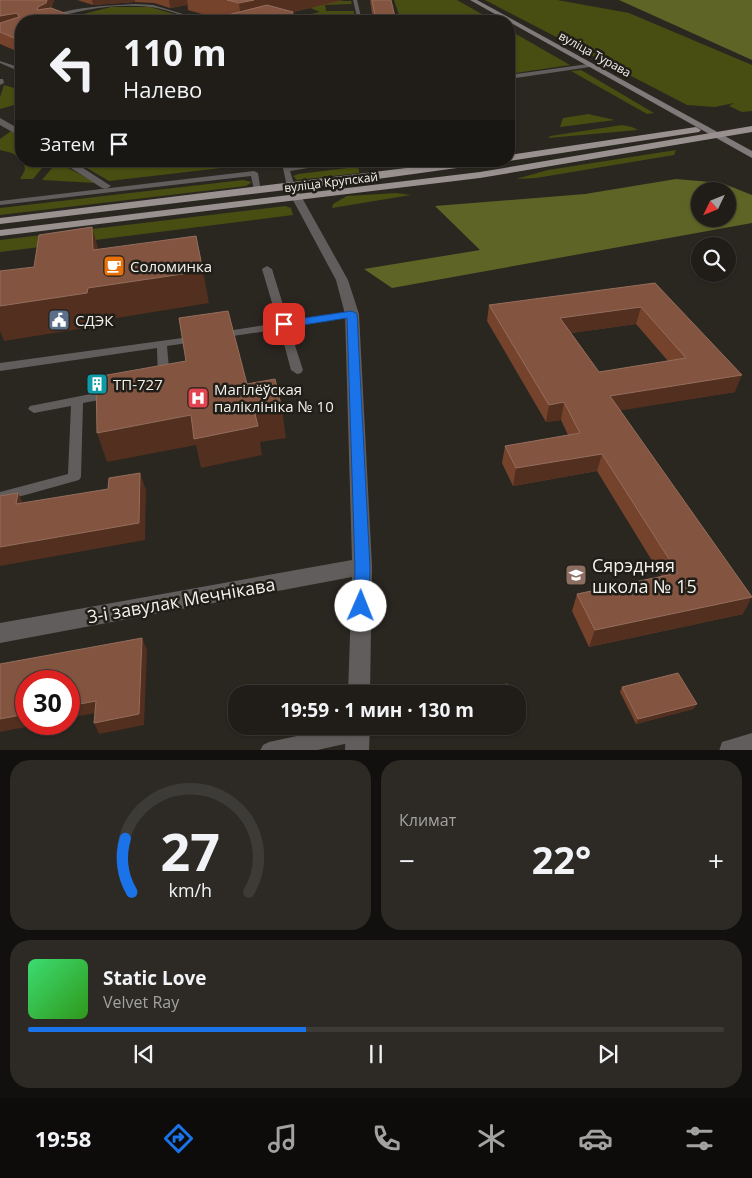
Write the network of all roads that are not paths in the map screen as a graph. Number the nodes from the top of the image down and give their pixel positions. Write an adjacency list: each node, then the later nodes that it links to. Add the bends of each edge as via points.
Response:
1 (355, 0): 5 (lane)
2 (473, 0): 6 (main road, вуліца Турава)
3 (61, 15): 4 (lane, via 92,8 135,5 153,6)
4 (184, 15)
5 (359, 15)
6 (499, 15)
7 (515, 24): 9 (main road, вуліца Турава)
8 (2, 62): 10 (lane)
9 (588, 66): 11 (lane); 14 (main road, вуліца Турава)
10 (15, 67)
11 (515, 76)
12 (752, 119): 14 (main road)
13 (0, 121): 15 (street)
14 (704, 128): 17 (main road, вуліца Турава); 19 (main road)
15 (15, 130)
16 (752, 130): 17 (main road, вуліца Крупскай)
17 (718, 136): 18 (main road, вуліца Турава); 25 (main road, вуліца Крупскай, via 480,176)
18 (752, 155)
19 (515, 157)
20 (75, 167): 23 (street)
21 (297, 167): 25 (lane, via 286,170)
22 (449, 167): 25 (main road, вуліца Крупскай)
23 (106, 186)
24 (258, 190): 25 (main road, вуліца Крупскай); 26 (lane, via 254,173); 27 (main road, вуліца Крупскай)
25 (294, 192): 28 (main road, вуліца Крупскай); 30 (street, via 342,280)
26 (0, 203)
27 (0, 221)
28 (0, 233)
29 (267, 268): 31 (lane)
30 (352, 314): 31 (lane); 40 (street)
31 (284, 324): 32 (lane); 34 (lane)
32 (162, 345): 33 (lane); 35 (lane, via 164,384)
33 (0, 367)
34 (297, 370)
35 (154, 386)
36 (125, 392): 37 (lane)
37 (77, 401): 38 (lane); 39 (lane, via 74,478)
38 (34, 409)
39 (0, 497)
40 (362, 568): 41 (street, 3-і завулак Мечнікава); 42 (street)
41 (0, 632)
42 (359, 685)
43 (358, 736): 45 (lane)
44 (752, 745): 46 (street)
45 (269, 750)
46 (731, 750)

